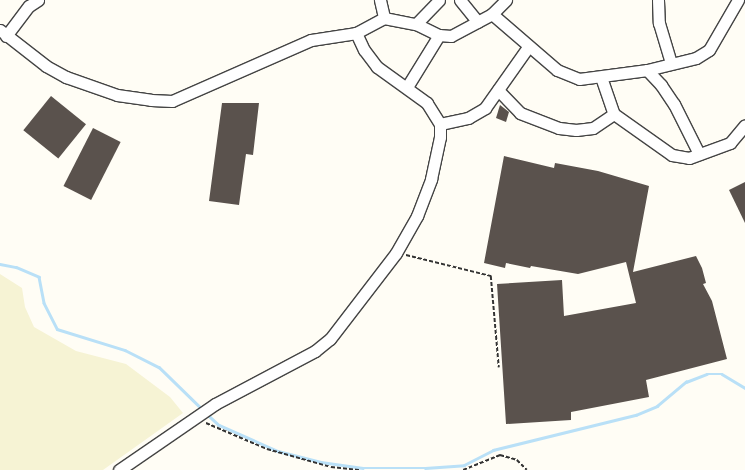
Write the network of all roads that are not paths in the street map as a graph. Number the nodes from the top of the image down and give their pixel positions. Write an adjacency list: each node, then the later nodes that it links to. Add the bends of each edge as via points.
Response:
1 (38, 0): 12 (street)
2 (380, 0): 9 (street)
3 (439, 0): 11 (street)
4 (460, 0): 10 (street)
5 (506, 0): 8 (street)
6 (658, 0): 16 (street, via 659,23)
7 (738, 0): 16 (street, via 709,50 696,58)
8 (492, 14): 10 (street); 15 (street)
9 (384, 18): 11 (street); 13 (street)
10 (478, 22): 14 (street, via 451,36)
11 (416, 24): 14 (street)
12 (3, 33): 13 (street, via 46,66 66,77 117,95 172,101 311,40)
13 (356, 33): 19 (street, via 364,50 377,67)
14 (439, 36): 19 (street)
15 (528, 47): 18 (street, via 557,70 579,79); 20 (street)
16 (671, 63): 17 (street)
17 (647, 70): 18 (street); 24 (street, via 662,85 674,104)
18 (601, 77): 21 (street)
19 (407, 87): 22 (street, via 427,103)
20 (498, 90): 21 (street, via 520,113 559,128 593,128); 22 (street, via 485,108 468,118)
21 (614, 114): 24 (street, via 672,154 689,158)
22 (440, 124): 25 (street, via 440,137 428,192 396,253 330,339 315,351 215,404)
23 (745, 125): 24 (street, via 730,143)
24 (699, 154)
25 (119, 470)

